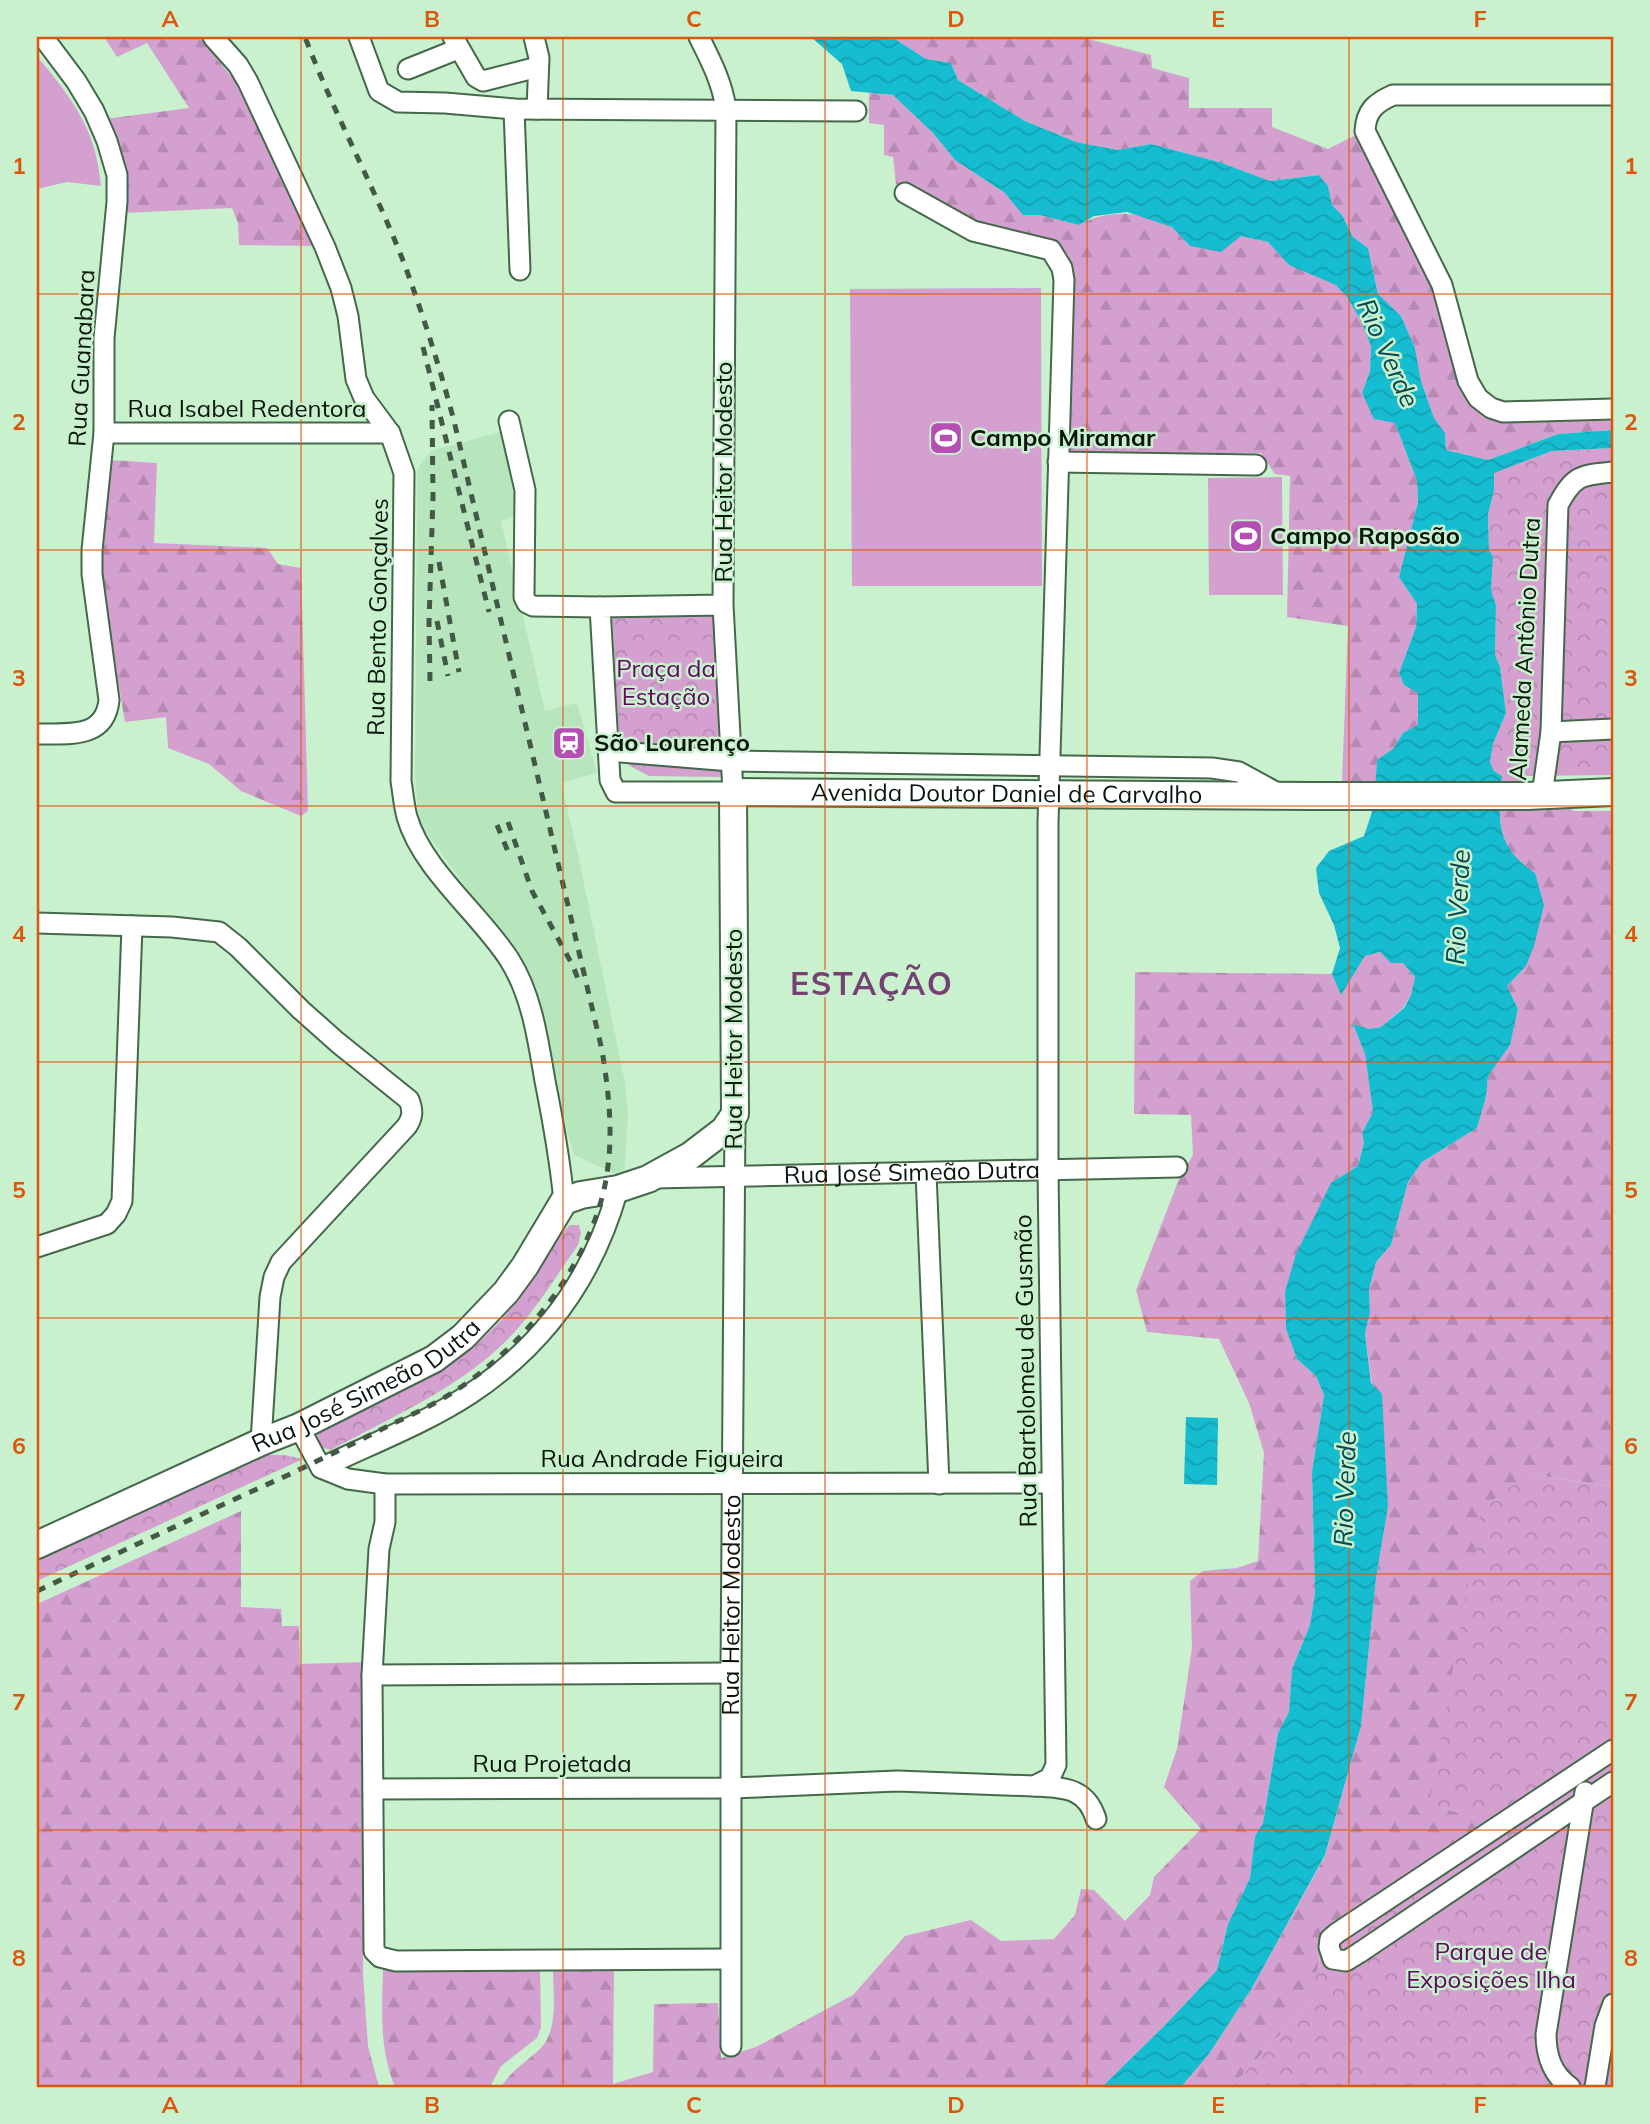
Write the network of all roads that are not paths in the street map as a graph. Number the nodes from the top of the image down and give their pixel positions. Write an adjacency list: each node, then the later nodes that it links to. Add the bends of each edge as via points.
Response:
1 (43, 37): 18 (street, Rua Guanabara, via 94,111 117,175 104,338)
2 (213, 37): 19 (street, Rua Bento Gonçalves, via 243,73 325,247 348,316 356,379)
3 (359, 37): 10 (street, via 379,91 398,102)
4 (534, 37): 7 (street)
5 (699, 37): 12 (street, Rua Heitor Modesto, via 716,70)
6 (456, 43): 7 (street, via 483,81); 8 (street)
7 (538, 67): 11 (street)
8 (408, 69)
9 (1613, 95): 16 (street, via 1393,95 1380,100 1366,118 1365,131 1442,285 1468,381 1478,398 1503,412)
10 (514, 109): 11 (street); 15 (street)
11 (537, 109): 12 (street)
12 (726, 109): 13 (street); 23 (street, Rua Heitor Modesto)
13 (856, 111)
14 (905, 193): 20 (street, Rua Bartolomeu de Gusmão, via 973,231 1051,250 1058,257 1064,280)
15 (520, 270)
16 (1613, 409)
17 (509, 421): 24 (street, via 525,490 524,597 533,606)
18 (104, 433): 19 (street, Rua Isabel Redentora); 27 (street, Rua Guanabara, via 92,574 107,714 100,725 80,733)
19 (390, 433): 45 (street, Rua Bento Gonçalves, via 404,473 401,781 407,817 428,858 509,960 519,980 538,1041)
20 (1058, 462): 21 (street); 30 (street, Rua Bartolomeu de Gusmão)
21 (1256, 465)
22 (1613, 472): 26 (street, Alameda Antônio Dutra, via 1584,475 1566,490 1558,505)
23 (723, 605): 24 (street); 29 (street, Rua Heitor Modesto)
24 (600, 607): 28 (street)
25 (1613, 729): 26 (street)
26 (1550, 732): 35 (street, Alameda Antônio Dutra)
27 (37, 734)
28 (608, 751): 29 (street); 31 (street, via 610,780 617,792)
29 (732, 761): 30 (street); 31 (street, Rua Heitor Modesto)
30 (1049, 766): 33 (street, Rua Bartolomeu de Gusmão); 34 (street, via 1212,768 1239,772)
31 (733, 792): 33 (main road, Avenida Doutor Daniel de Carvalho); 38 (main road, Rua Heitor Modesto)
32 (1613, 792): 35 (main road, Avenida Doutor Daniel de Carvalho)
33 (1049, 793): 34 (main road, Avenida Doutor Daniel de Carvalho); 40 (street, Rua Bartolomeu de Gusmão)
34 (1282, 796): 35 (main road, Avenida Doutor Daniel de Carvalho)
35 (1535, 796)
36 (37, 923): 37 (street)
37 (132, 926): 46 (street, via 122,1201 107,1224); 48 (street, via 219,932 301,1010 409,1100 412,1108 407,1126 281,1262 274,1277)
38 (735, 1114): 42 (street, Rua Heitor Modesto); 43 (main road, Rua José Simeão Dutra, via 724,1130 690,1156)
39 (1177, 1167): 40 (street, Rua José Simeão Dutra)
40 (1048, 1170): 41 (street, Rua José Simeão Dutra); 51 (street, Rua Bartolomeu de Gusmão)
41 (926, 1173): 42 (street, Rua José Simeão Dutra); 53 (street)
42 (733, 1177): 43 (street, Rua José Simeão Dutra); 50 (street, Rua Heitor Modesto)
43 (648, 1179): 44 (main road, Rua José Simeão Dutra)
44 (618, 1189): 45 (main road, Rua José Simeão Dutra); 49 (street, via 590,1265 536,1339 470,1394)
45 (564, 1201): 47 (main road, Rua José Simeão Dutra, via 506,1292 463,1337 398,1379)
46 (37, 1247)
47 (299, 1427): 48 (main road, Rua José Simeão Dutra); 49 (street)
48 (261, 1441): 54 (main road, Rua José Simeão Dutra)
49 (321, 1468): 52 (street, Rua Andrade Figueira, via 348,1479)
50 (733, 1483): 52 (street, Rua Andrade Figueira); 53 (street, Rua Andrade Figueira); 55 (street, Rua Heitor Modesto)
51 (1052, 1483): 53 (street, Rua Andrade Figueira); 60 (street, Rua Bartolomeu de Gusmão, via 1056,1765 1050,1778)
52 (385, 1484): 56 (street)
53 (939, 1484)
54 (37, 1545)
55 (730, 1673): 56 (street); 61 (street, Rua Heitor Modesto)
56 (372, 1675): 62 (street)
57 (1613, 1750): 58 (street)
58 (1585, 1769): 63 (street); 63 (street, via 1330,1938 1333,1959 1346,1961)
59 (1613, 1782): 63 (street)
60 (1034, 1786): 61 (street, via 897,1782); 64 (street, via 1071,1789 1092,1806)
61 (732, 1787): 62 (street, Rua Projetada); 65 (street, Rua Heitor Modesto)
62 (373, 1789): 65 (street, via 374,1951 380,1957 396,1961)
63 (1584, 1800): 68 (street, via 1546,2048 1554,2070)
64 (1096, 1819)
65 (730, 1959): 67 (street, Rua Heitor Modesto)
66 (1613, 2004): 69 (street)
67 (731, 2046)
68 (1570, 2087)
69 (1595, 2087)

